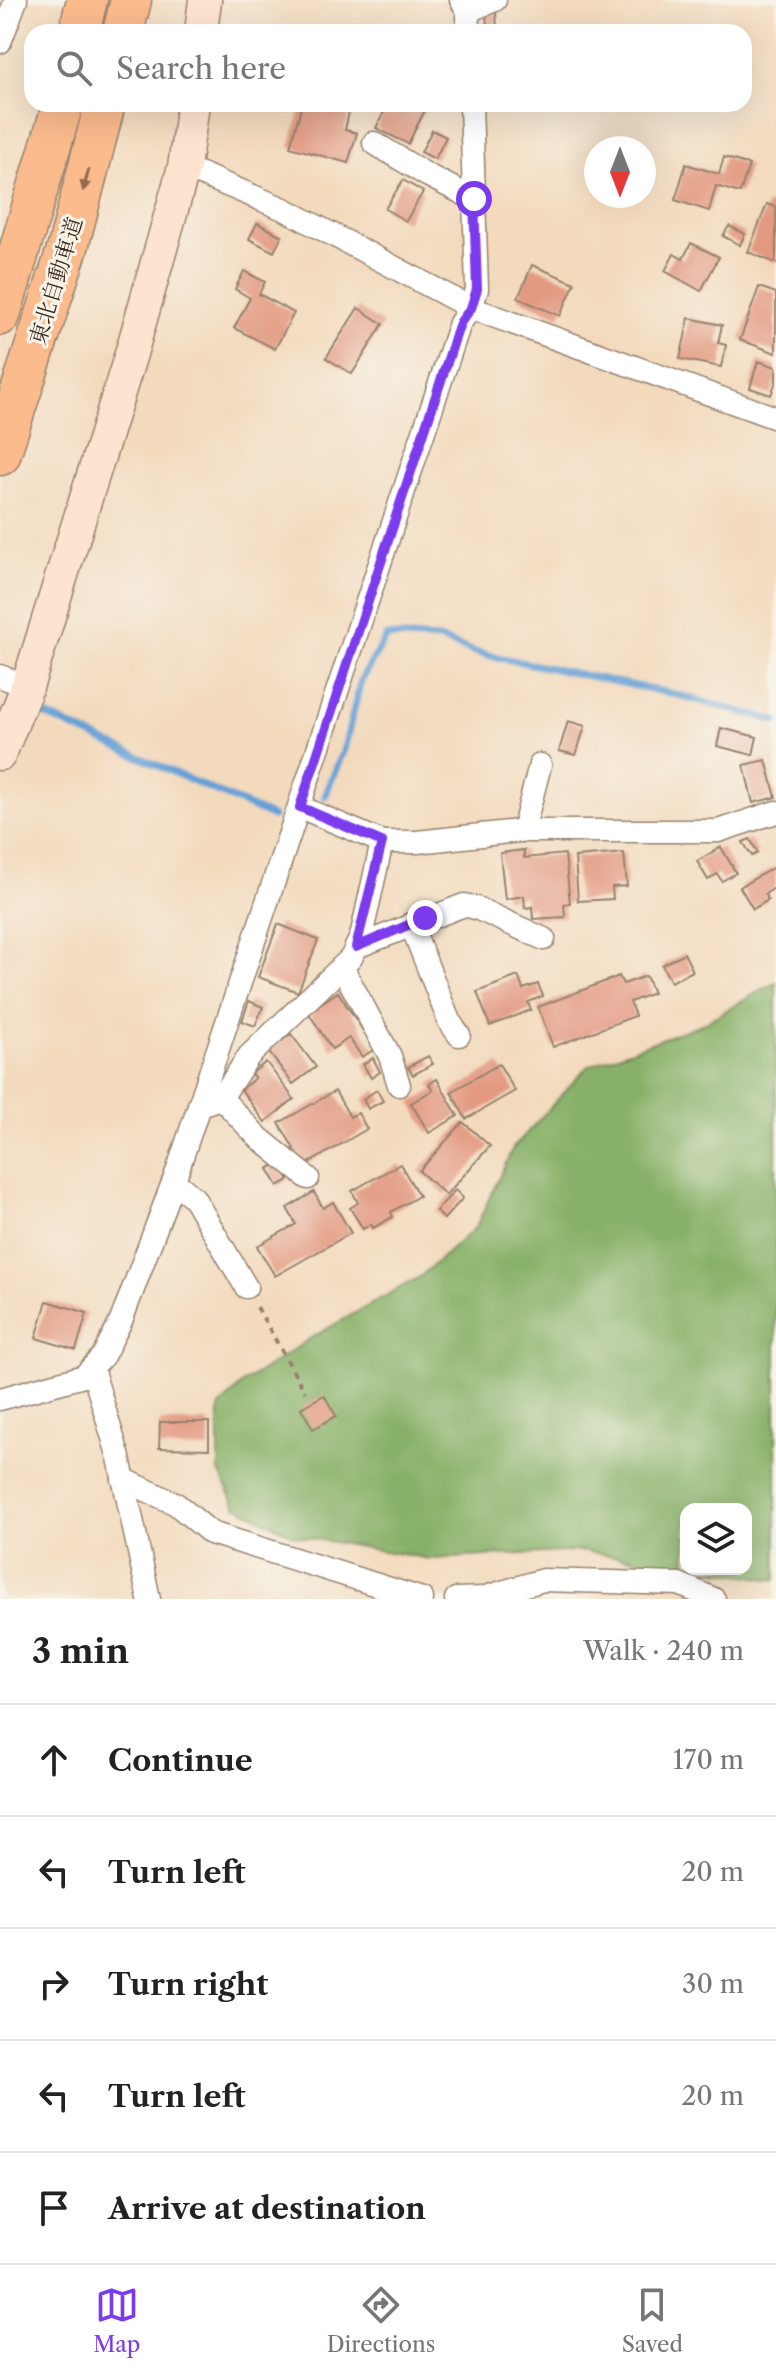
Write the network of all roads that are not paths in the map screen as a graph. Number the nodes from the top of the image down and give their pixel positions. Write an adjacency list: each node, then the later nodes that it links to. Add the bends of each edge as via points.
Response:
1 (16, 0): 10 (street)
2 (87, 0): 7 (highway)
3 (131, 0): 8 (highway)
4 (205, 0): 9 (street)
5 (495, 0): 6 (street)
6 (465, 14)
7 (81, 24)
8 (125, 24)
9 (202, 24)
10 (0, 42)
11 (61, 112): 19 (highway, 東北自動車道)
12 (103, 112): 21 (highway, 東北自動車道, one-way to 21, via 68,247)
13 (192, 112): 16 (street)
14 (471, 112): 17 (street)
15 (374, 143): 17 (street)
16 (184, 167): 18 (street, via 286,210); 22 (street, via 131,354)
17 (474, 199): 18 (street, via 477,289)
18 (471, 308): 20 (street); 25 (street, via 460,323)
19 (0, 315)
20 (776, 418)
21 (0, 455)
22 (13, 682): 23 (street)
23 (0, 754)
24 (540, 765): 27 (street)
25 (300, 807): 28 (street); 35 (street)
26 (776, 812): 27 (street, via 718,831)
27 (523, 831): 28 (street)
28 (382, 842): 31 (street)
29 (411, 924): 30 (street, via 464,905); 31 (street); 33 (street)
30 (544, 939)
31 (356, 947): 32 (street)
32 (342, 967): 34 (street, via 390,1056); 35 (street)
33 (459, 1035)
34 (399, 1085)
35 (210, 1101): 36 (street); 37 (street)
36 (308, 1178)
37 (174, 1181): 38 (street, via 194,1198); 39 (street, via 121,1321)
38 (246, 1287)
39 (92, 1368): 40 (street, via 74,1380); 41 (street)
40 (0, 1399)
41 (123, 1479): 42 (street); 43 (street, via 176,1504 211,1533)
42 (149, 1599)
43 (422, 1599)
44 (456, 1599): 45 (street, via 482,1598 543,1580 679,1584)
45 (714, 1599)

